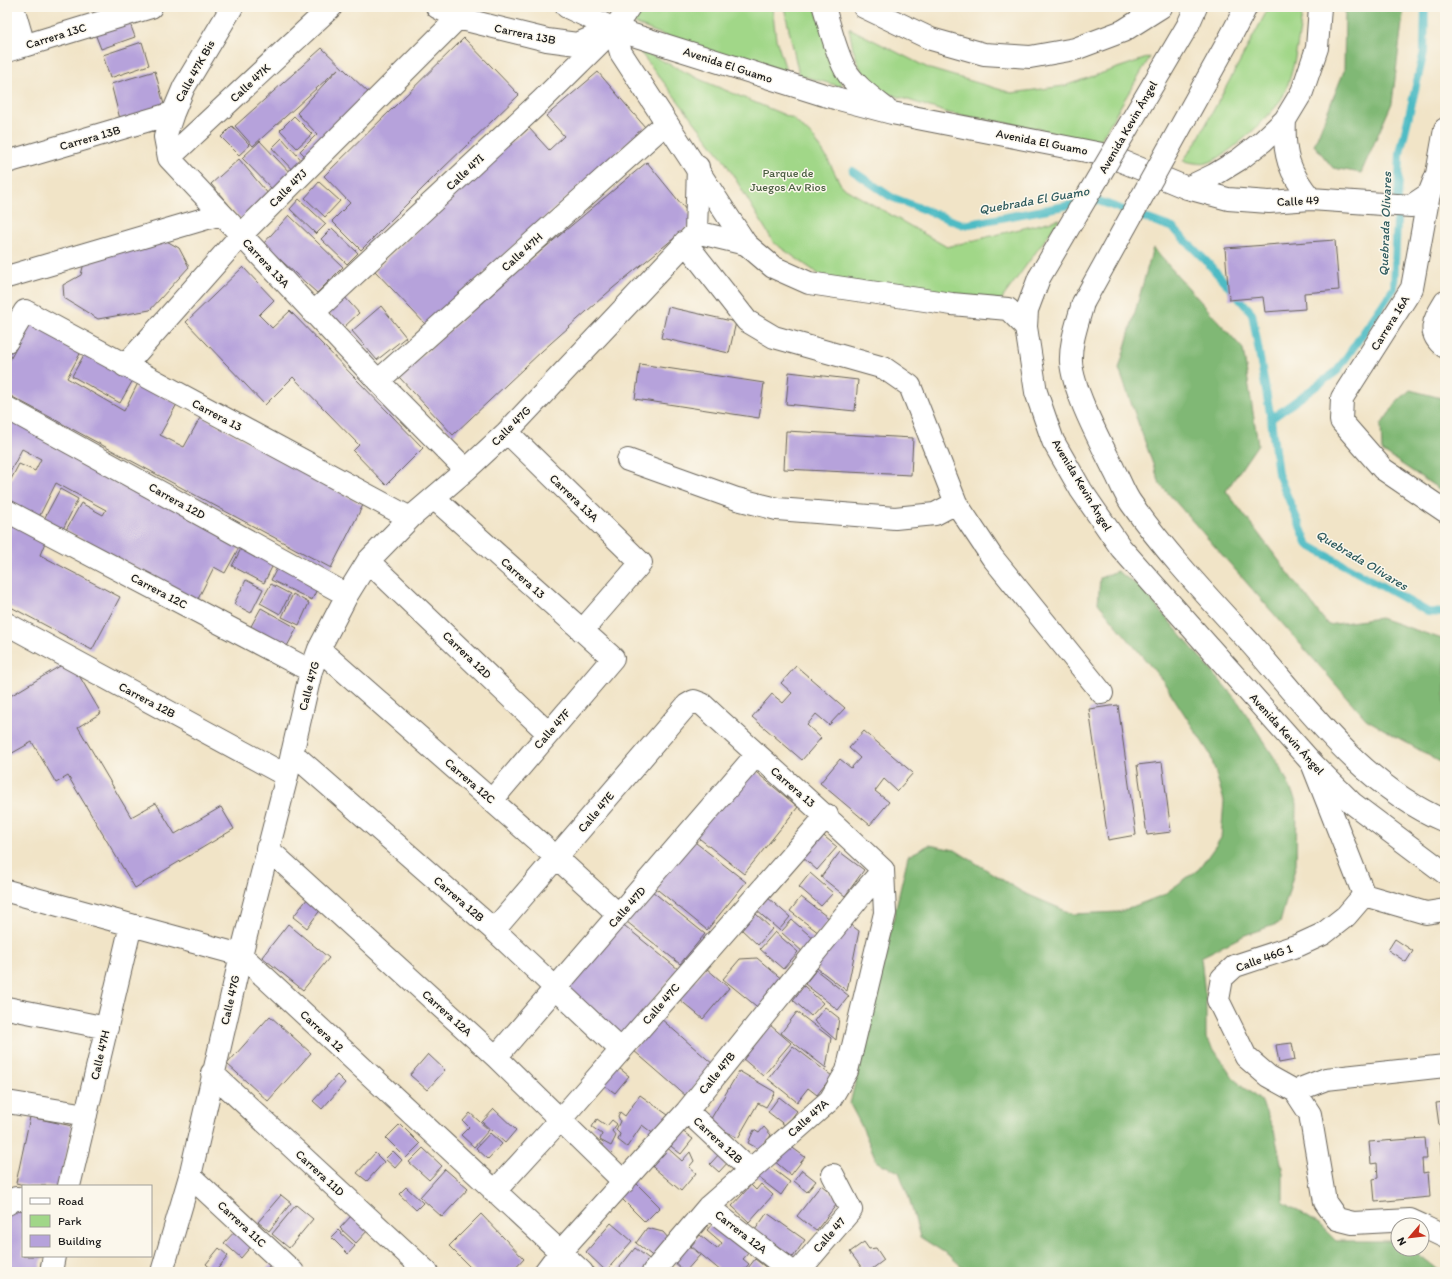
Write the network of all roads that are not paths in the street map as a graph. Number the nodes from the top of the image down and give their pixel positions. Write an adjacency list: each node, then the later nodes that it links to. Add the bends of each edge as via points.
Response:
1 (13, 7): 16 (street)
2 (151, 7): 16 (street, Carrera 13C)
3 (232, 7): 17 (street, Calle 47K Bis, via 184,87)
4 (331, 7): 22 (street, Calle 47K)
5 (437, 7): 14 (street, Carrera 13B)
6 (567, 7): 15 (street, Avenida El Guamo)
7 (629, 7): 15 (street, Calle 47I)
8 (824, 7): 18 (street, Avenida El Guamo, via 832,36 846,70 861,88)
9 (864, 7): 10 (street, via 931,39 984,54 1030,57 1074,50 1123,31)
10 (1161, 7)
11 (1246, 7): 65 (street, bridge, via 1083,303 1072,342 1071,363 1079,394 1103,448 1130,501 1162,545 1345,750 1387,787)
12 (1320, 7): 19 (street, via 1317,48 1302,92)
13 (1192, 16): 35 (street, Avenida Kevin Ángel, bridge, via 1039,278 1027,310)
14 (458, 18): 15 (street, Carrera 13B, via 547,40 577,44); 29 (street, Calle 47J)
15 (614, 29): 18 (street, Avenida El Guamo, via 771,79); 20 (street, via 621,53); 34 (street, Calle 47I, via 541,101)
16 (16, 48)
17 (173, 113): 22 (street, Calle 47K Bis, via 165,137); 23 (street, Carrera 13B)
18 (892, 113): 25 (street, Avenida El Guamo, via 1107,155)
19 (1285, 120): 25 (street, via 1240,160); 27 (street, via 1284,142 1288,163 1298,183)
20 (666, 123): 24 (street); 39 (street, Calle 47H)
21 (1445, 128): 26 (street, Carrera 16A, via 1437,174)
22 (169, 158): 28 (street)
23 (7, 162)
24 (698, 167): 30 (street); 31 (street)
25 (1186, 188): 27 (street, Calle 49, via 1228,199 1269,202)
26 (1429, 194): 27 (street, Calle 49, via 1411,206); 47 (street, Carrera 16A, via 1412,288 1342,398 1341,421 1383,469)
27 (1311, 199)
28 (221, 214): 29 (street, Carrera 13A); 32 (street)
29 (241, 235): 34 (street, Carrera 13A); 38 (street, Calle 47J)
30 (691, 237): 31 (street); 41 (street, Calle 47G); 45 (street, via 747,321 774,338 884,368 910,386)
31 (746, 244): 35 (street, via 773,268 809,283 952,304 1008,309)
32 (7, 277)
33 (1445, 302): 37 (street, via 1433,323 1434,334)
34 (313, 313): 39 (street, Carrera 13A)
35 (1026, 327): 61 (street, Avenida Kevin Ángel, via 1036,392 1053,441 1081,490 1121,548)
36 (7, 341): 38 (street, Carrera 13, via 25,311)
37 (1445, 346)
38 (125, 366): 48 (street, Carrera 13)
39 (378, 381): 43 (street, Carrera 13A)
40 (7, 408): 50 (street, Carrera 12D)
41 (507, 432): 43 (street, Calle 47G); 52 (street, Carrera 13A, via 641,563)
42 (628, 460): 45 (street, via 737,500 776,509 895,518 935,514)
43 (466, 470): 44 (street, Calle 47G)
44 (434, 498): 48 (street, Calle 47G); 52 (street, Carrera 13)
45 (956, 503): 56 (street, via 992,557)
46 (7, 511): 55 (street, Carrera 12C)
47 (1445, 511)
48 (410, 518): 49 (street, Calle 47G)
49 (368, 561): 50 (street, Calle 47G); 58 (street, Carrera 12D)
50 (347, 594): 53 (street, Calle 47G)
51 (7, 624): 62 (street, Carrera 12B)
52 (582, 631): 54 (street, Carrera 13)
53 (319, 649): 55 (street, Calle 47G); 63 (street, Carrera 12C)
54 (613, 658): 58 (street, Calle 47F)
55 (311, 671): 59 (street, Calle 47G)
56 (1102, 693)
57 (702, 704): 60 (street, Carrera 13); 67 (street, Calle 47E, via 694,702 687,705)
58 (548, 733): 63 (street, Calle 47F)
59 (292, 752): 62 (street, Calle 47G); 75 (street, Carrera 12B)
60 (756, 755): 64 (street, Carrera 13); 73 (street, Calle 47D)
61 (1312, 763): 69 (street, Avenida Kevin Ángel, via 1352,803); 71 (street)
62 (287, 776): 66 (street, Calle 47G)
63 (492, 800): 67 (street, Carrera 12C)
64 (827, 815): 68 (street, Carrera 13); 80 (street, Calle 47C)
65 (1445, 821)
66 (267, 848): 76 (street, Calle 47G); 81 (street, Carrera 12A)
67 (557, 858): 73 (street, Carrera 12C); 75 (street, Calle 47E)
68 (883, 870): 86 (street, Calle 47B); 89 (street, Calle 47A, via 885,913 847,1071 830,1100)
69 (1445, 873)
70 (7, 891): 74 (street, Carrera 12)
71 (1364, 895): 72 (street, via 1426,913); 84 (street, Calle 46G 1, via 1346,916 1323,934 1299,945 1235,966 1222,978 1218,1000 1246,1057 1268,1076)
72 (1445, 910)
73 (619, 915): 77 (street, Calle 47D)
74 (131, 925): 76 (street, Carrera 12); 79 (street, Calle 47H)
75 (494, 930): 77 (street, Carrera 12B)
76 (240, 955): 83 (street, Calle 47G); 94 (street, Carrera 12)
77 (556, 989): 80 (street, Carrera 12B); 81 (street, Calle 47D)
78 (7, 1008): 79 (street)
79 (106, 1028): 87 (street, Calle 47H)
80 (621, 1050): 88 (street, Calle 47C)
81 (496, 1057): 88 (street, Carrera 12A)
82 (1445, 1066): 84 (street, via 1326,1079)
83 (212, 1073): 91 (street, Calle 47G); 104 (street, Carrera 11D)
84 (1295, 1091): 96 (street, via 1310,1114 1325,1202 1337,1220 1353,1223)
85 (7, 1102): 87 (street)
86 (687, 1110): 89 (street, Carrera 12B); 92 (street, Calle 47B)
87 (86, 1115): 93 (street, Calle 47H)
88 (559, 1121): 92 (street, Carrera 12A); 94 (street, Calle 47C)
89 (750, 1170): 95 (street, Calle 47A)
90 (833, 1175): 109 (street, Calle 47, via 851,1210)
91 (190, 1176): 102 (street, Calle 47G); 103 (street, Carrera 11C)
92 (624, 1182): 99 (street, Calle 47B)
93 (69, 1185)
94 (494, 1192): 99 (street, Carrera 12)
95 (708, 1207): 107 (street, Calle 47A); 108 (street, Carrera 12A)
96 (1390, 1221)
97 (1430, 1230): 98 (street)
98 (1445, 1237)
99 (560, 1252): 105 (street, Calle 47B); 106 (street, Carrera 12)
100 (54, 1257): 101 (street)
101 (51, 1272)
102 (162, 1272)
103 (293, 1272)
104 (427, 1272)
105 (545, 1272)
106 (582, 1272)
107 (654, 1272)
108 (792, 1272)
109 (798, 1272)

